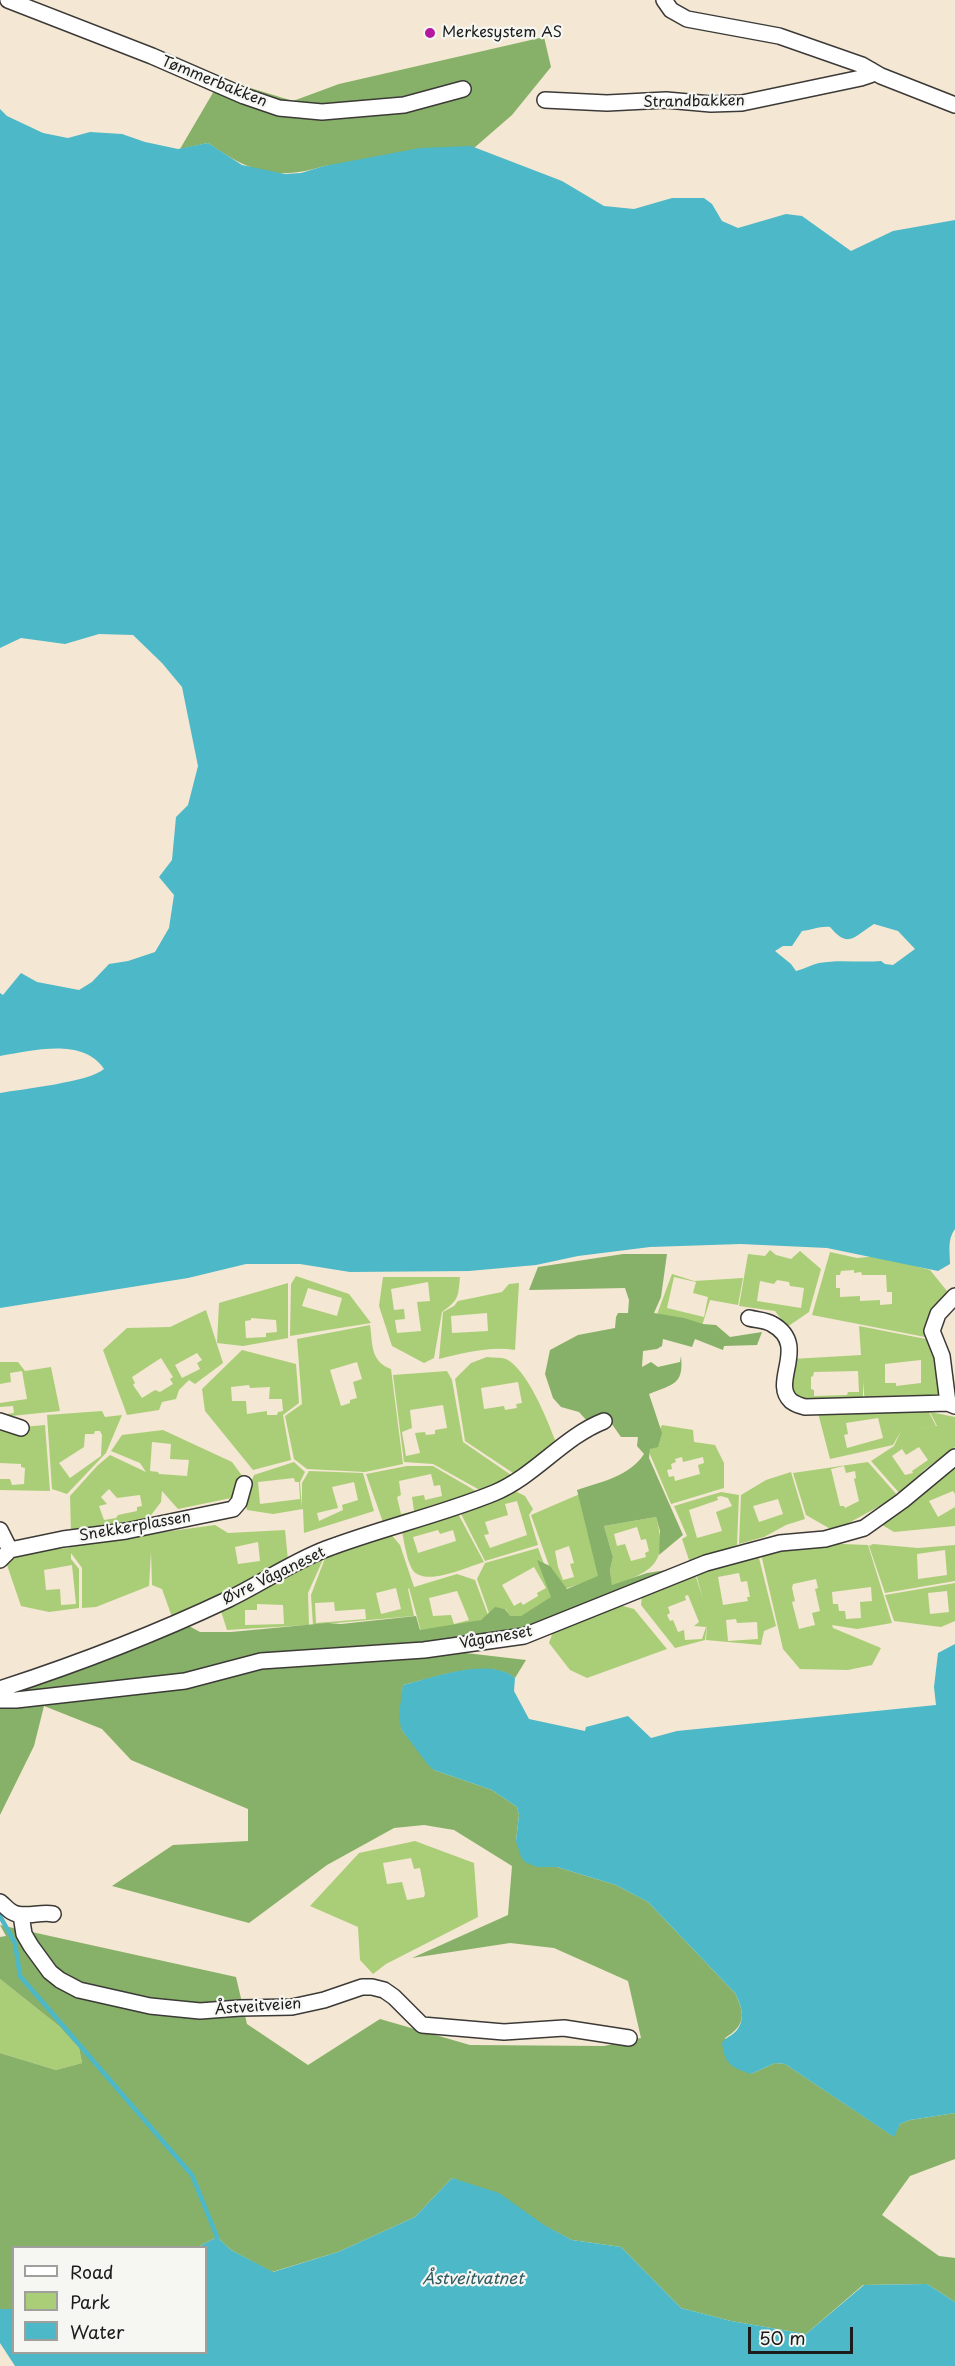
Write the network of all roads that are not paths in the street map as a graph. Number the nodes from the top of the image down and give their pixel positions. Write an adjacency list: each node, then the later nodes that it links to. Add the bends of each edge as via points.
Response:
1 (8, 0): 4 (street, Tømmerbakken, via 279,108 322,112 404,105)
2 (664, 0): 3 (street, via 687,19 779,36)
3 (871, 70): 5 (street, Strandbakken, via 870,75 861,78 742,103); 6 (street)
4 (463, 89)
5 (545, 100)
6 (955, 105)
7 (955, 1296): 9 (street, via 938,1314 932,1331 942,1356)
8 (749, 1318): 9 (street, via 771,1323 784,1333 790,1349 784,1388 798,1405)
9 (951, 1405)
10 (0, 1421): 12 (street)
11 (604, 1421): 17 (street, Øvre Våganeset, via 570,1439 497,1492 326,1549 230,1599 119,1646)
12 (21, 1428)
13 (955, 1457): 18 (street, Våganeset, via 864,1528 825,1539 780,1543 706,1563 524,1636 424,1650 261,1661 185,1681)
14 (244, 1484): 16 (street, Snekkerplassen, via 233,1509 126,1531 63,1539)
15 (0, 1530): 16 (street)
16 (5, 1555)
17 (0, 1689)
18 (0, 1700)
19 (0, 1902): 21 (street)
20 (53, 1914): 21 (street)
21 (21, 1915): 22 (street, Åstveitveien, via 26,1939 60,1980 79,1990 150,2006 200,2011 291,2007 372,1987 394,1997 422,2025 504,2032 564,2028)
22 (628, 2038)

